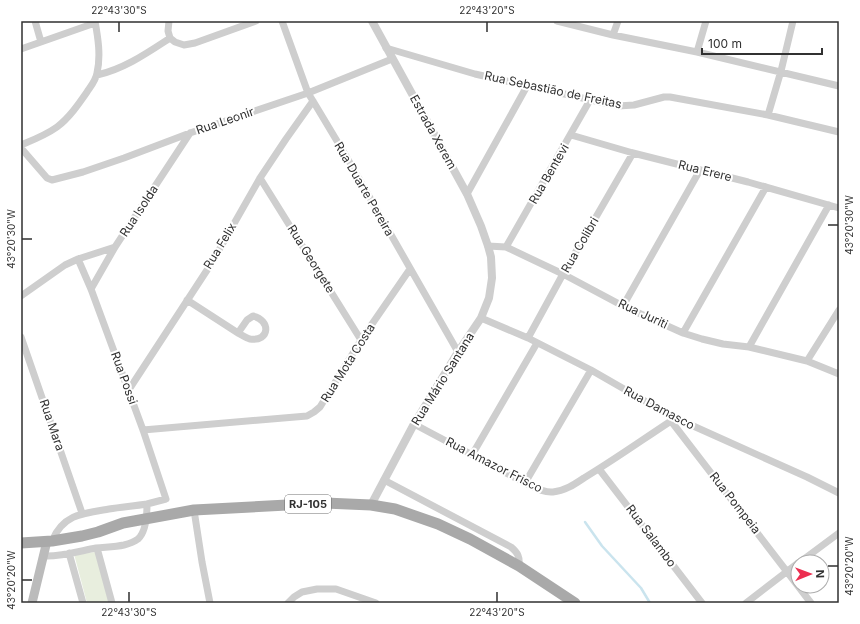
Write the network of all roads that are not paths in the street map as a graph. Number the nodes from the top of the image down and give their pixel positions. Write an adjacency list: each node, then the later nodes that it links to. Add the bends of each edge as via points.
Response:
1 (35, 21): 13 (street)
2 (169, 21): 12 (street)
3 (256, 21): 12 (street, via 196,43 184,45)
4 (282, 21): 22 (street, Rua Duarte Pereira)
5 (372, 21): 15 (street, Estrada Xerem)
6 (557, 21): 11 (street)
7 (618, 21): 11 (street)
8 (706, 21): 16 (street)
9 (793, 21): 18 (street)
10 (95, 22): 13 (street); 19 (street, via 100,58)
11 (613, 35): 16 (street)
12 (170, 38): 19 (street, via 140,58 108,73)
13 (41, 42): 14 (street)
14 (21, 48)
15 (386, 48): 17 (street, Estrada Xerem); 20 (street, Rua Sebastião de Freitas)
16 (697, 52): 18 (street)
17 (392, 59): 22 (street, Rua Leonir); 34 (street, Estrada Xerem)
18 (781, 71): 21 (street); 25 (street)
19 (97, 75): 29 (street, via 68,117)
20 (527, 86): 23 (street, Rua Sebastião de Freitas); 34 (street)
21 (839, 86)
22 (308, 93): 24 (street, Rua Duarte Pereira); 27 (street, Rua Leonir)
23 (590, 100): 25 (street, Rua Sebastião de Freitas, via 618,106 670,97); 28 (street, Rua Bentevi)
24 (313, 101): 32 (street, Rua Felix); 41 (street, Rua Duarte Pereira)
25 (768, 116): 26 (street, Rua Sebastião de Freitas)
26 (839, 132)
27 (190, 133): 29 (street, Rua Leonir, via 83,172 52,180 47,178); 38 (street, Rua Isolda)
28 (571, 135): 30 (street, Rua Erere); 39 (street, Rua Bentevi)
29 (21, 147)
30 (633, 153): 31 (street, Rua Erere); 42 (street, Rua Colibri)
31 (700, 170): 33 (street, Rua Erere); 46 (street)
32 (260, 178): 45 (street, Rua Felix, via 211,264); 53 (street, Rua Georgete)
33 (766, 187): 35 (street, Rua Erere); 49 (street)
34 (467, 194): 37 (street, Estrada Xerem)
35 (829, 205): 36 (street, Rua Erere); 55 (street)
36 (839, 208)
37 (488, 246): 39 (street, Rua Juriti); 48 (street, Rua Mário Santana, via 492,278)
38 (115, 247): 40 (street); 43 (street, Rua Isolda)
39 (506, 247): 42 (street, Rua Juriti)
40 (78, 259): 43 (street, Rua Possi); 44 (street)
41 (410, 269): 53 (street, Rua Mota Costa); 56 (street, Rua Duarte Pereira)
42 (563, 274): 46 (street, Rua Juriti); 52 (street, Rua Colibri)
43 (91, 289): 60 (street, Rua Possi)
44 (21, 296)
45 (187, 300): 50 (street); 60 (street, Rua Felix)
46 (623, 306): 49 (street, Rua Juriti)
47 (839, 310): 57 (street)
48 (482, 318): 52 (street, Rua Damasco); 56 (street, Rua Mário Santana)
49 (682, 333): 55 (street, Rua Juriti, via 723,344)
50 (238, 334)
51 (21, 337): 73 (street, Rua Mara)
52 (528, 338): 54 (street, Rua Damasco)
53 (360, 340): 63 (street, Rua Mota Costa, via 320,407 307,416)
54 (537, 343): 58 (street, Rua Damasco); 64 (street)
55 (749, 347): 57 (street, Rua Juriti)
56 (458, 352): 62 (street, Rua Mário Santana)
57 (807, 361): 59 (street)
58 (591, 370): 61 (street, Rua Damasco); 67 (street)
59 (839, 374)
60 (128, 391): 63 (street, Rua Possi)
61 (671, 418): 65 (street, Rua Amazor Frisco); 68 (street, Rua Damasco); 85 (street, Rua Pompeia)
62 (414, 424): 64 (street, Rua Amazor Frisco); 66 (street, Rua Mário Santana)
63 (143, 430): 69 (street, Rua Possi, via 166,499)
64 (472, 455): 67 (street, Rua Amazor Frisco)
65 (599, 469): 67 (street, Rua Amazor Frisco, via 556,492 543,491); 95 (street, Rua Salambo)
66 (384, 480): 71 (street, Rua Mário Santana); 83 (street, via 511,547 518,553)
67 (525, 483)
68 (839, 493)
69 (156, 501): 70 (street); 74 (street)
70 (147, 504): 73 (street); 75 (street)
71 (371, 505): 72 (main road, RJ-105, via 325,503); 83 (main road, RJ-105, via 395,509 438,524)
72 (194, 510): 74 (main road, RJ-105); 91 (street)
73 (82, 513): 77 (street, via 60,527)
74 (159, 516): 75 (main road, RJ-105)
75 (146, 518): 77 (main road, RJ-105, via 98,532); 79 (street, via 142,533 131,543)
76 (839, 533): 81 (street)
77 (50, 541): 78 (main road, RJ-105); 82 (main road)
78 (21, 543)
79 (97, 548): 80 (street); 90 (street)
80 (69, 553): 82 (street); 89 (street)
81 (811, 554)
82 (44, 556): 88 (main road)
83 (519, 566): 94 (main road, RJ-105)
84 (790, 569): 85 (street)
85 (787, 571): 86 (street, Rua Pompeia); 96 (street)
86 (790, 575)
87 (804, 594): 97 (street, Rua Pompeia)
88 (32, 603)
89 (83, 603)
90 (112, 603)
91 (210, 603)
92 (288, 603): 93 (street, via 302,592 317,589 336,589)
93 (376, 603)
94 (575, 603)
95 (702, 603)
96 (746, 603)
97 (811, 603)

